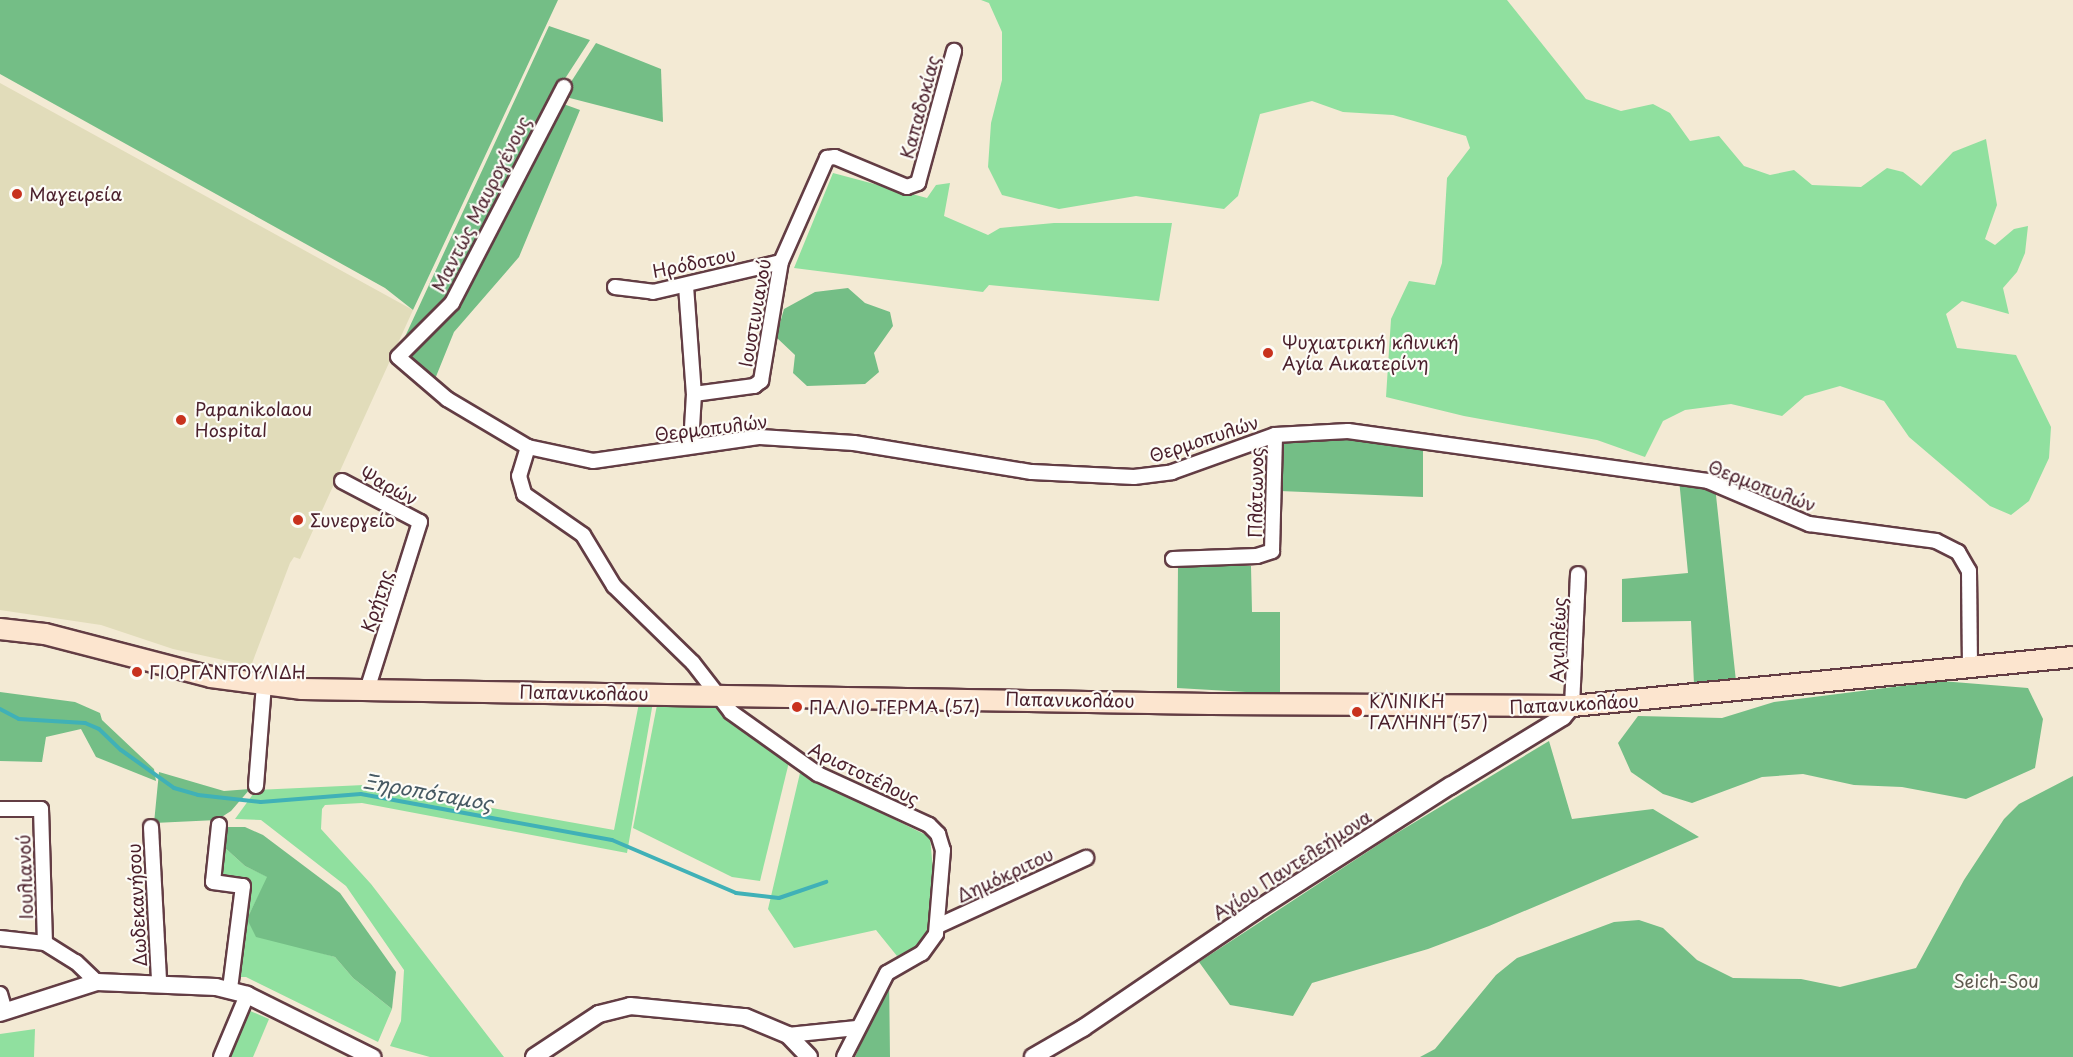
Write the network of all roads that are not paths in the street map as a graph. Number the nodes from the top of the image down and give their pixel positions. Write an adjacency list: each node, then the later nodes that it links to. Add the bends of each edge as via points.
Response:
1 (954, 51): 3 (street, Καπαδοκίας, via 920,180 915,186 907,187)
2 (564, 87): 7 (street, Μαντώς Μαυρογένους, via 452,303)
3 (828, 157): 4 (street, Ιουστινιανού)
4 (781, 262): 5 (street, Ηρόδοτου); 8 (street, Ιουστινιανού, via 761,381 753,386)
5 (686, 286): 6 (street, Ηρόδοτου, via 653,292); 8 (street)
6 (615, 287)
7 (399, 357): 11 (street, Θερμοπυλών, via 447,399)
8 (694, 394): 10 (street)
9 (1275, 435): 10 (street, Θερμοπυλών, via 1172,472 1129,478 1032,472 854,443 760,436); 14 (street, Πλάτωνος, via 1272,551); 18 (street, Θερμοπυλών, via 1348,430 1708,481 1809,524 1948,545 1958,552 1969,571)
10 (691, 445): 11 (street, Θερμοπυλών, via 593,461)
11 (528, 447): 21 (street, Αριστοτέλους, via 519,476 524,494 583,535 614,586 693,663)
12 (342, 481): 13 (street, Ψαρών)
13 (420, 522): 20 (street, Κρήτης)
14 (1173, 559)
15 (1578, 574): 22 (street, Αχιλλέως)
16 (0, 629): 19 (main road, Παπανικολάου, via 45,634 171,669)
17 (2073, 657): 18 (main road, Παπανικολάου)
18 (1970, 667): 22 (main road, Παπανικολάου)
19 (264, 685): 20 (main road, Παπανικολάου); 23 (street)
20 (367, 690): 21 (main road, Παπανικολάου)
21 (716, 695): 22 (main road, Παπανικολάου); 28 (street, Αριστοτέλους, via 740,719 818,774 935,829 943,850)
22 (1572, 706): 45 (street, Αγίου Παντελεήμονα, via 1563,717 1430,798 1083,1028)
23 (256, 786)
24 (0, 809): 30 (street, Ιουλιανού, via 40,809)
25 (219, 825): 33 (street, via 213,882 243,886)
26 (151, 827): 32 (street, Δωδεκανήσου)
27 (1086, 858): 28 (street, Δημόκριτου)
28 (940, 925): 37 (street, via 930,946 887,973)
29 (0, 938): 30 (street)
30 (45, 943): 31 (street, via 76,962)
31 (97, 982): 32 (street); 36 (street)
32 (159, 982): 33 (street)
33 (230, 989): 35 (street)
34 (0, 994): 36 (street)
35 (247, 995): 39 (street); 40 (street)
36 (3, 1012)
37 (857, 1028): 38 (street); 44 (street)
38 (788, 1035): 42 (street, via 745,1017 623,1006 598,1014); 43 (street)
39 (354, 1053): 41 (street)
40 (221, 1057)
41 (372, 1057)
42 (534, 1057)
43 (809, 1057)
44 (844, 1057)
45 (1033, 1057)

